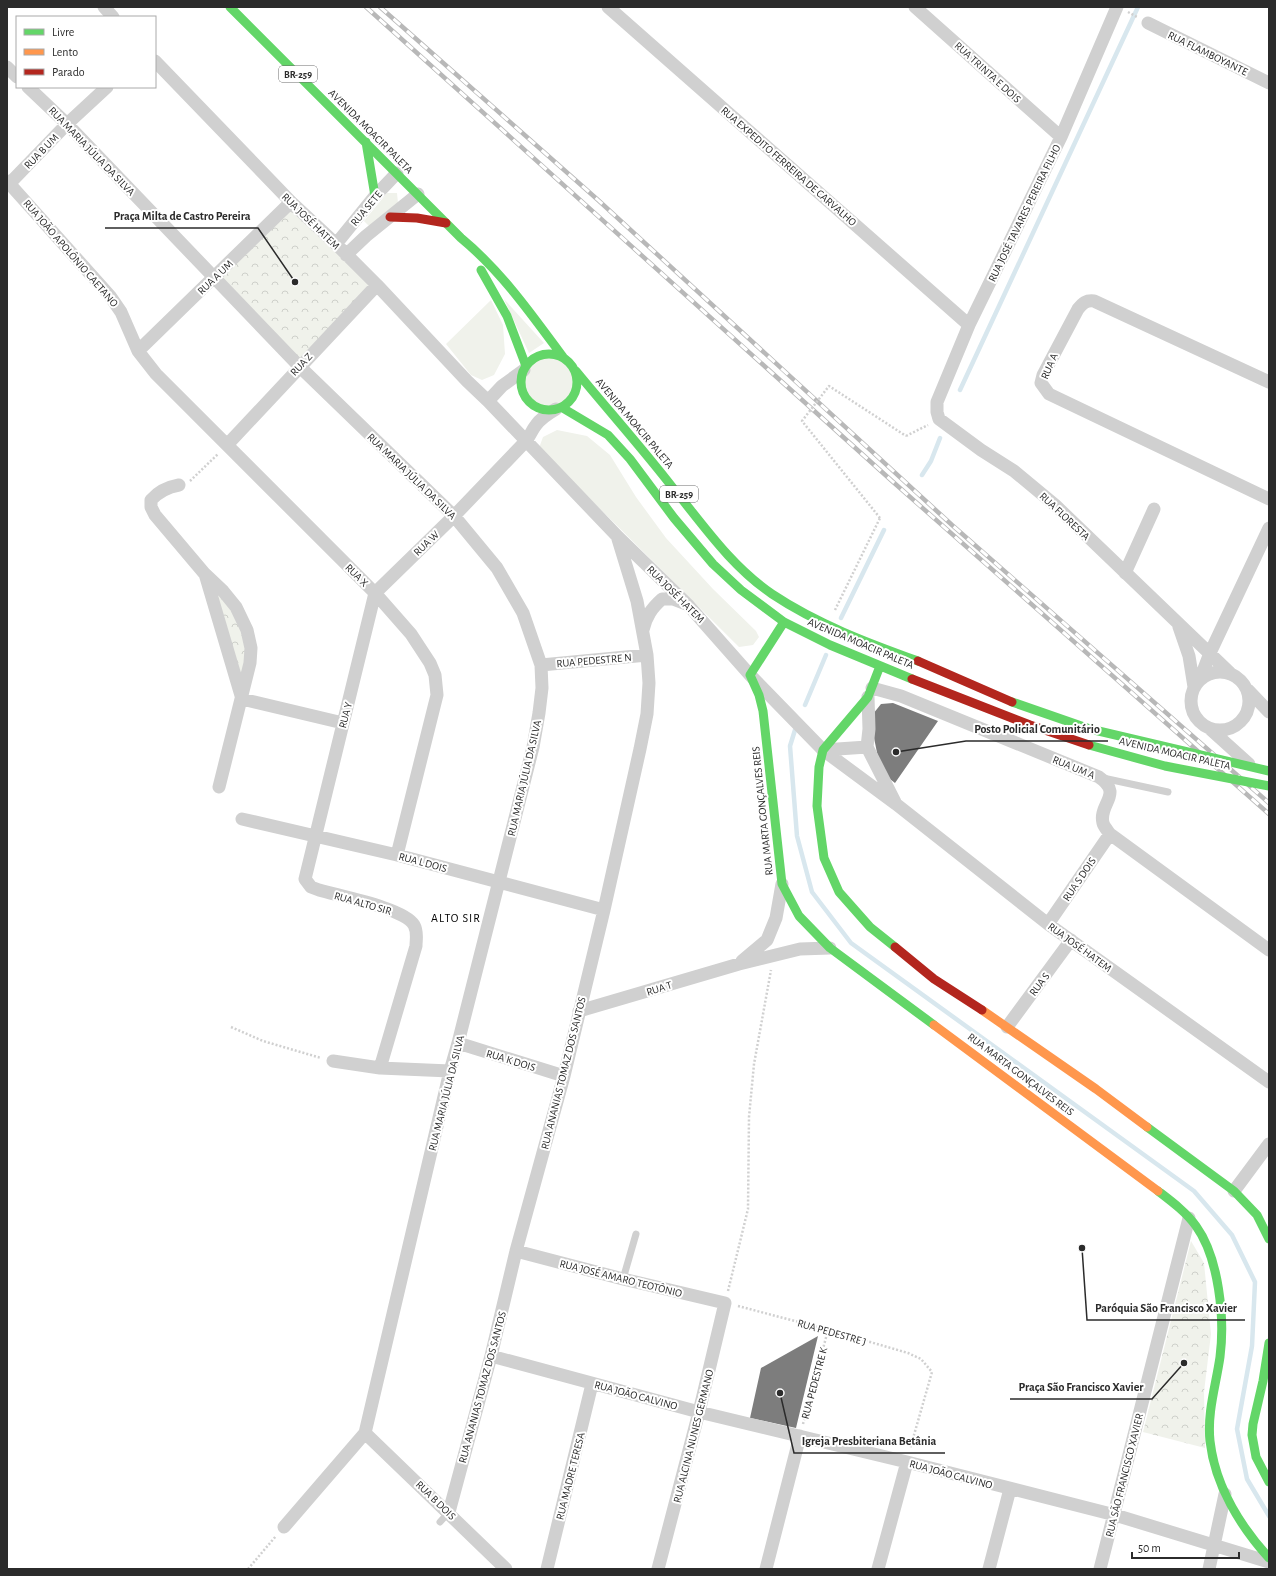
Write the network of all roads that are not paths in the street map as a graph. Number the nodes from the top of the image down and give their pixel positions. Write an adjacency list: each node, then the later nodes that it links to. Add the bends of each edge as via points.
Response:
1 (104, 7): 6 (street)
2 (230, 7): 16 (main road, AVENIDA MOACIR PALETA / BR-259)
3 (608, 7): 30 (street, RUA EXPEDITO FERREIRA DE CARVALHO)
4 (915, 7): 15 (street, RUA TRINTA E DOIS)
5 (1123, 10): 15 (street, RUA JOSÉ TAVARES PEREIRA FILHO)
6 (112, 16)
7 (1144, 21): 11 (street, RUA FLAMBOYANTE)
8 (156, 62): 21 (street, RUA JOSÉ HATEM)
9 (7, 67): 10 (street)
10 (16, 76)
11 (1269, 83)
12 (29, 88): 14 (street, RUA MARIA JÚLIA DA SILVA)
13 (106, 88): 14 (street, RUA B UM)
14 (67, 124): 18 (street, RUA B UM); 27 (street, RUA MARIA JÚLIA DA SILVA)
15 (1061, 137): 30 (street, RUA JOSÉ TAVARES PEREIRA FILHO)
16 (366, 142): 17 (main road, AVENIDA MOACIR PALETA / BR-259); 20 (main road)
17 (397, 173): 19 (main road, AVENIDA MOACIR PALETA / BR-259); 20 (street, RUA SETE)
18 (8, 182): 31 (street, RUA JOÃO APOLÔNIO CAETANO, via 110,296 121,312)
19 (418, 194): 22 (street, RUA SETE); 23 (main road, AVENIDA MOACIR PALETA / BR-259)
20 (375, 196): 25 (street, RUA SETE)
21 (291, 202): 25 (street, RUA JOSÉ HATEM); 27 (street, RUA A UM)
22 (390, 217): 23 (main road); 26 (street, RUA SETE)
23 (446, 223): 24 (main road, AVENIDA MOACIR PALETA / BR-259)
24 (461, 238): 29 (main road, AVENIDA MOACIR PALETA / BR-259, via 500,300); 33 (main road, AVENIDA MOACIR PALETA / BR-259, via 486,259 506,282)
25 (336, 244): 26 (street, RUA JOSÉ HATEM)
26 (346, 255): 28 (street, RUA JOSÉ HATEM)
27 (214, 278): 31 (street, RUA A UM); 34 (street, RUA MARIA JÚLIA DA SILVA)
28 (377, 285): 34 (street, RUA Z); 38 (street, RUA JOSÉ HATEM)
29 (507, 316): 32 (main road); 36 (main road, AVENIDA MOACIR PALETA / BR-259)
30 (970, 325): 43 (street, RUA JOSÉ TAVARES PEREIRA FILHO, via 937,402)
31 (138, 351): 45 (street, RUA X, via 156,374)
32 (512, 356)
33 (563, 357): 36 (main road, via 555,354 538,356); 37 (main road, AVENIDA MOACIR PALETA / BR-259)
34 (299, 366): 45 (street, RUA Z); 49 (street, RUA MARIA JÚLIA DA SILVA)
35 (510, 367): 40 (main road)
36 (525, 368): 40 (street, RUA JOSÉ HATEM); 42 (main road, AVENIDA MOACIR PALETA / BR-259, via 521,378 525,396 538,408)
37 (576, 371): 42 (main road, AVENIDA MOACIR PALETA, via 577,388 568,403); 74 (main road, AVENIDA MOACIR PALETA / BR-259, bridge, via 674,488 715,542 753,579 792,607 857,639 918,661 1013,702 1090,729)
38 (467, 381): 40 (street, RUA JOSÉ HATEM, via 483,388); 41 (street, RUA JOSÉ HATEM)
39 (1269, 382): 47 (street, RUA A, via 1094,301 1089,301 1082,303 1078,309 1041,382 1049,394)
40 (505, 383): 41 (street, RUA JOSÉ HATEM)
41 (488, 401): 44 (street, RUA JOSÉ HATEM)
42 (558, 408): 44 (street, via 541,419); 56 (main road, AVENIDA MOACIR PALETA / BR-259, via 608,435 713,564 741,590)
43 (939, 419): 52 (street, RUA FLORESTA, via 1014,471 1055,505)
44 (526, 441): 49 (street, RUA W); 51 (street, RUA JOSÉ HATEM)
45 (227, 445): 54 (street, RUA X)
46 (179, 485): 53 (street, via 157,493 151,500 151,507)
47 (1269, 499)
48 (1154, 509): 52 (street)
49 (454, 516): 54 (street, RUA W); 61 (street, RUA MARIA JÚLIA DA SILVA, via 497,568 523,613)
50 (1269, 528): 59 (street)
51 (618, 537): 55 (street, RUA JOSÉ HATEM); 58 (street, RUA ANANIAS TOMAZ DOS SANTOS)
52 (1125, 573): 57 (street, RUA FLORESTA)
53 (204, 574): 68 (street); 68 (street, via 236,607 247,630 251,648 250,663)
54 (375, 593): 70 (street, RUA Y); 84 (street, RUA X, via 425,654 435,675 437,695)
55 (689, 606): 58 (street, RUA ANANIAS TOMAZ DOS SANTOS, via 673,599 662,599 652,608); 64 (street, RUA JOSÉ HATEM)
56 (784, 622): 62 (main road, AVENIDA MOACIR PALETA / BR-259); 64 (main road)
57 (1179, 625): 59 (street, RUA FLORESTA); 65 (street, RUA FLORESTA)
58 (643, 630): 60 (street, RUA ANANIAS TOMAZ DOS SANTOS)
59 (1210, 653): 63 (street, RUA FLORESTA); 65 (street, RUA FLORESTA)
60 (647, 655): 61 (street, RUA PEDESTRE N); 87 (street, RUA ANANIAS TOMAZ DOS SANTOS, via 649,684 646,721)
61 (541, 665): 85 (street, RUA MARIA JÚLIA DA SILVA, via 542,688 533,747)
62 (880, 666): 67 (main road); 77 (main road, AVENIDA MOACIR PALETA / BR-259, bridge, via 1082,743 1150,762)
63 (1230, 673): 65 (street, via 1209,674); 66 (street, RUA FLORESTA)
64 (750, 675): 73 (street, RUA JOSÉ HATEM); 86 (main road, RUA MARTA GONÇALVES REIS, via 763,711)
65 (1197, 683): 71 (street, RUA FLORESTA, via 1191,696 1192,706 1195,715)
66 (1248, 690): 69 (street, RUA FLORESTA); 71 (street, via 1250,700 1241,722 1228,729)
67 (870, 693): 72 (street); 73 (main road); 75 (street, RUA UM A, via 901,696)
68 (242, 699): 70 (street); 78 (street)
69 (1269, 712)
70 (343, 723): 83 (street, RUA Y)
71 (1209, 728): 76 (street, RUA FLORESTA)
72 (867, 748): 73 (street); 80 (street, RUA JOSÉ HATEM)
73 (822, 750): 80 (street, RUA JOSÉ HATEM); 94 (main road, via 817,780 817,806 824,858 839,892 870,927 934,979)
74 (1269, 771)
75 (1099, 777): 79 (lane); 82 (street, RUA UM A, via 1110,790 1103,816 1103,823)
76 (1269, 781)
77 (1269, 786)
78 (219, 787)
79 (1168, 792)
80 (896, 804): 88 (street, RUA JOSÉ HATEM)
81 (242, 819): 83 (street, RUA L DOIS)
82 (1110, 834): 88 (street, RUA S DOIS); 91 (street)
83 (315, 836): 84 (street, RUA L DOIS); 97 (street, RUA ALTO SIR, via 305,879 311,888 390,910 405,917 416,931 416,946)
84 (397, 855): 85 (street, RUA L DOIS)
85 (499, 882): 87 (street, RUA L DOIS); 95 (street, RUA MARIA JÚLIA DA SILVA)
86 (782, 884): 90 (main road, RUA MARTA GONÇALVES REIS, via 799,916); 92 (street, RUA T, via 776,918 767,940)
87 (604, 910): 93 (street, RUA ANANIAS TOMAZ DOS SANTOS)
88 (1048, 924): 89 (street, RUA JOSÉ HATEM)
89 (1071, 940): 94 (street, RUA S); 100 (street, RUA JOSÉ HATEM)
90 (830, 948): 92 (street, RUA T, via 800,949); 103 (main road, RUA MARTA GONÇALVES REIS, via 1168,1198)
91 (1269, 950)
92 (739, 964): 93 (street, RUA T)
93 (579, 1012): 99 (street, RUA ANANIAS TOMAZ DOS SANTOS)
94 (1006, 1027): 102 (main road, via 1096,1089)
95 (458, 1043): 98 (street, RUA MARIA JÚLIA DA SILVA); 99 (street, RUA K DOIS)
96 (333, 1061): 97 (street)
97 (380, 1068): 98 (street)
98 (450, 1071): 113 (street, RUA MARIA JÚLIA DA SILVA)
99 (564, 1076): 106 (street, RUA ANANIAS TOMAZ DOS SANTOS)
100 (1269, 1082)
101 (1269, 1144): 102 (street)
102 (1234, 1191): 105 (main road, via 1257,1215)
103 (1189, 1218): 118 (main road, RUA MARTA GONÇALVES REIS, via 1206,1245 1213,1264 1219,1298 1221,1347 1209,1424 1210,1447); 120 (street, RUA SÃO FRANCISCO XAVIER)
104 (636, 1234): 107 (lane)
105 (1269, 1239)
106 (516, 1251): 107 (street, RUA JOSÉ AMARO TEOTÔNIO); 110 (street, RUA ANANIAS TOMAZ DOS SANTOS)
107 (623, 1279): 108 (street, RUA JOSÉ AMARO TEOTÔNIO)
108 (725, 1303): 112 (street, RUA ALCINA NUNES GERMANO)
109 (1269, 1343): 116 (main road, via 1253,1419 1252,1445)
110 (491, 1356): 111 (street, RUA JOÃO CALVINO); 119 (street, RUA ANANIAS TOMAZ DOS SANTOS)
111 (592, 1384): 112 (street, RUA JOÃO CALVINO); 127 (street, RUA MADRE TERESA)
112 (699, 1412): 114 (street, RUA JOÃO CALVINO); 128 (street, RUA ALCINA NUNES GERMANO)
113 (365, 1433): 119 (street, RUA B DOIS); 122 (street, RUA MARIA JÚLIA DA SILVA)
114 (800, 1436): 115 (street, RUA JOÃO CALVINO); 129 (street)
115 (907, 1462): 117 (street, RUA JOÃO CALVINO); 130 (street)
116 (1269, 1482)
117 (1010, 1490): 120 (street, RUA JOÃO CALVINO); 131 (street)
118 (1226, 1494): 123 (street); 124 (main road, RUA MARTA GONÇALVES REIS, via 1242,1524)
119 (449, 1512): 121 (lane); 126 (street, RUA B DOIS)
120 (1115, 1515): 123 (street, RUA JOÃO CALVINO); 132 (street, RUA SÃO FRANCISCO XAVIER)
121 (440, 1522)
122 (284, 1527)
123 (1215, 1547): 125 (street, RUA JOÃO CALVINO); 133 (street)
124 (1269, 1558)
125 (1269, 1562)
126 (506, 1569)
127 (547, 1569)
128 (658, 1569)
129 (766, 1569)
130 (878, 1569)
131 (989, 1569)
132 (1100, 1569)
133 (1210, 1569)

